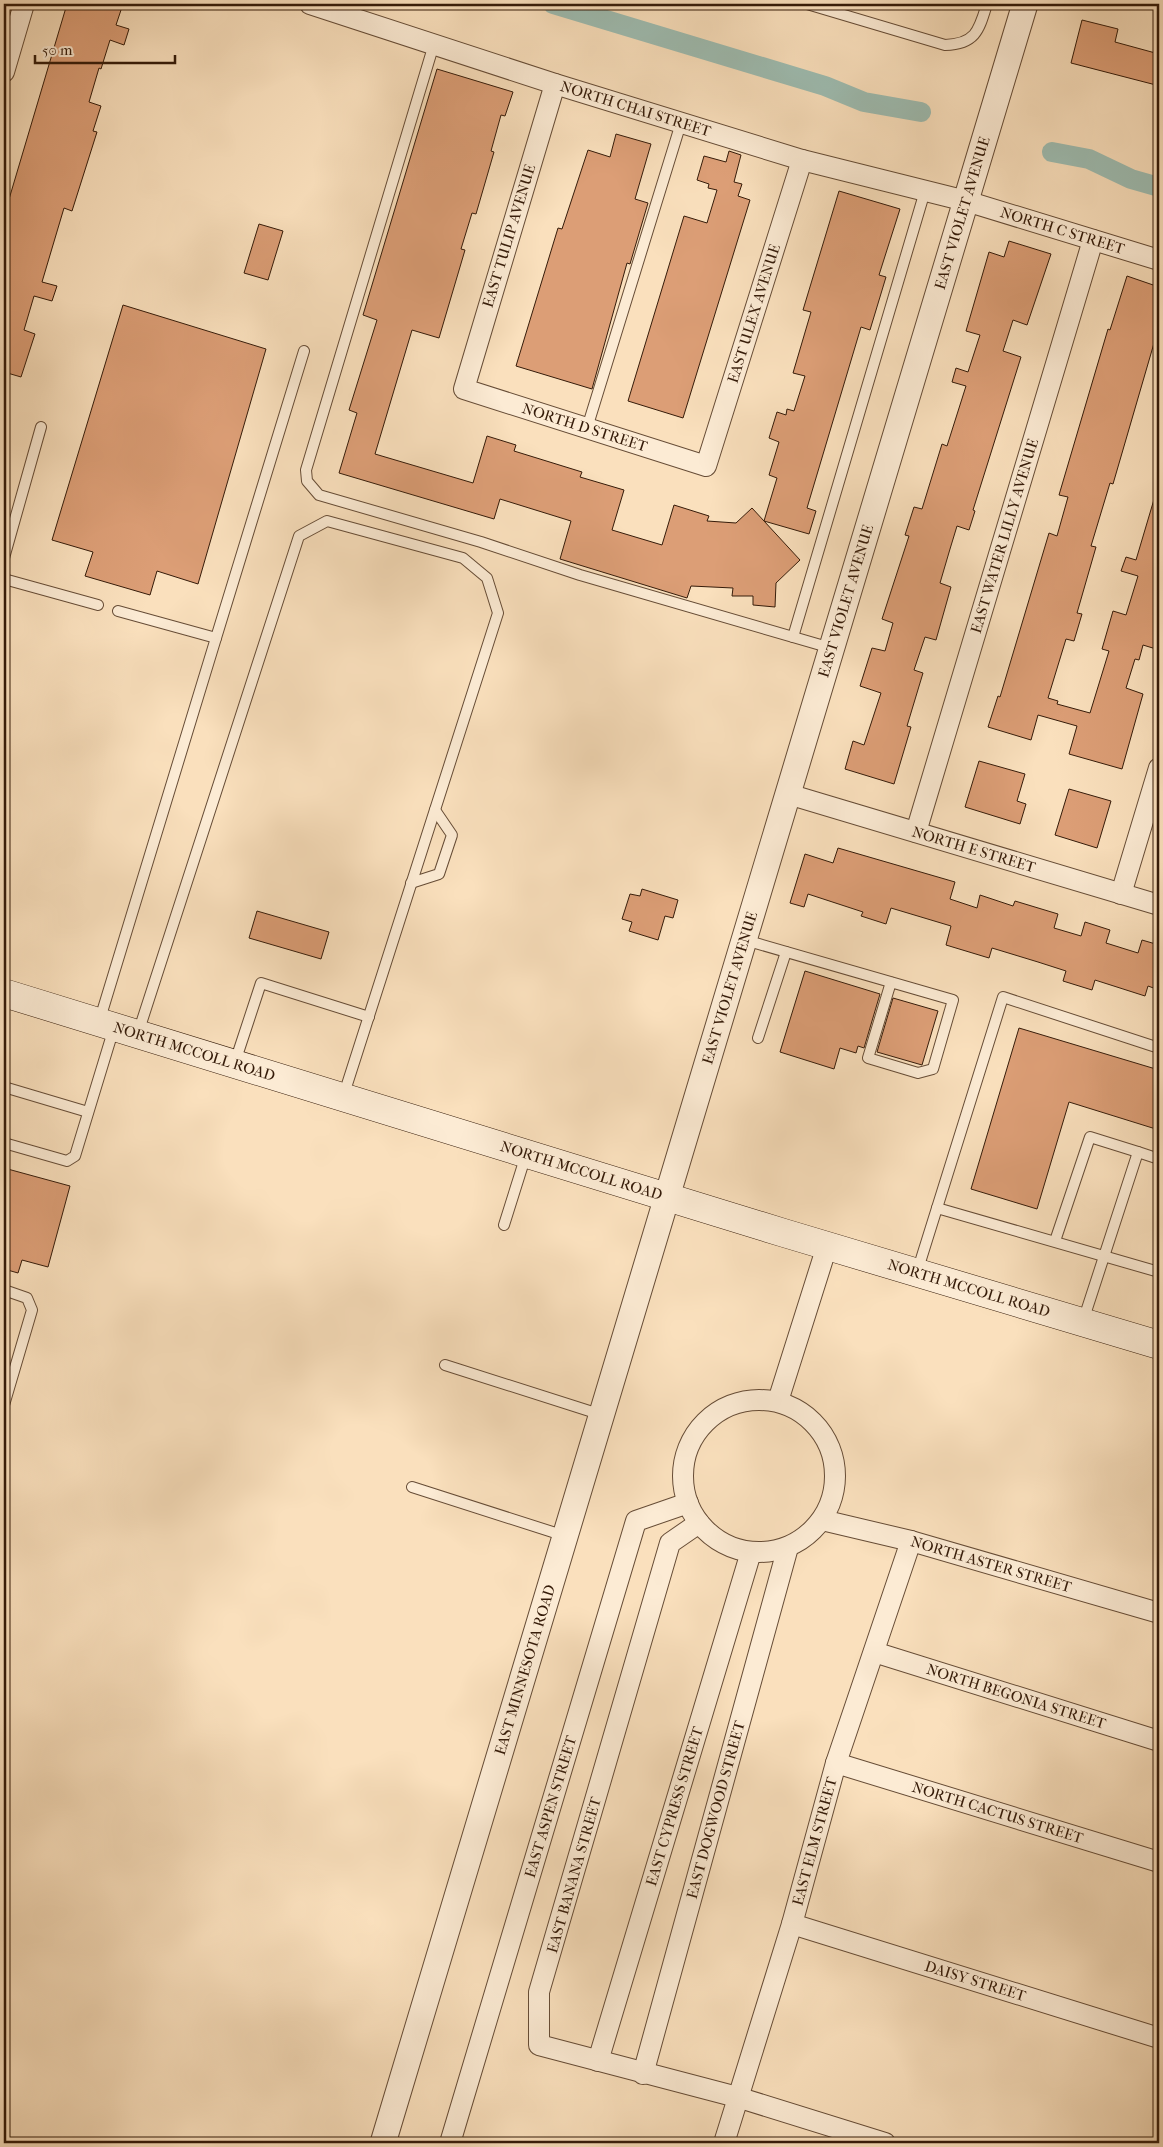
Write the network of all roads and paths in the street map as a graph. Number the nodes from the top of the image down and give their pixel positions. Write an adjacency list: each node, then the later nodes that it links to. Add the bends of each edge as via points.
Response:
1 (24, 4): 7 (street)
2 (310, 4): 6 (street, NORTH CHAI STREET)
3 (807, 4): 4 (lane, via 945,45 971,39 980,28)
4 (987, 4)
5 (1025, 4): 12 (street, EAST VIOLET AVENUE)
6 (434, 44): 8 (street, NORTH CHAI STREET); 24 (lane, via 306,470 307,481 319,495)
7 (4, 72)
8 (555, 84): 9 (street, NORTH CHAI STREET); 16 (street, EAST TULIP AVENUE)
9 (681, 123): 10 (street, NORTH CHAI STREET); 18 (lane)
10 (802, 160): 11 (street, NORTH CHAI STREET); 19 (street, EAST ULEX AVENUE)
11 (925, 191): 12 (street, NORTH CHAI STREET); 24 (lane)
12 (966, 201): 13 (street, NORTH C STREET); 26 (street, EAST VIOLET AVENUE)
13 (1093, 240): 14 (street, NORTH C STREET); 30 (street, EAST WATER LILLY AVENUE)
14 (1159, 260)
15 (304, 352): 25 (lane)
16 (464, 388): 18 (street, NORTH D STREET)
17 (41, 427): 20 (lane)
18 (587, 428): 19 (street, NORTH D STREET)
19 (706, 466)
20 (4, 558)
21 (4, 579): 22 (lane)
22 (98, 605)
23 (118, 611): 25 (lane)
24 (793, 637): 26 (lane)
25 (216, 638): 39 (lane)
26 (832, 648): 28 (street, EAST VIOLET AVENUE)
27 (1159, 768): 32 (street)
28 (788, 794): 30 (street, NORTH E STREET); 34 (street, EAST VIOLET AVENUE)
29 (435, 810): 31 (lane); 31 (lane, via 452,835 447,851 439,874); 39 (lane, via 498,613 488,578 463,558 328,521 299,536)
30 (916, 832): 32 (street, NORTH E STREET)
31 (411, 884): 38 (lane)
32 (1121, 894): 33 (street, NORTH E STREET)
33 (1159, 905)
34 (745, 940): 35 (lane); 50 (street, EAST VIOLET AVENUE)
35 (786, 952): 36 (lane); 40 (lane)
36 (891, 982): 36 (lane, via 953,1000 933,1068 918,1073 868,1058)
37 (4, 993): 39 (main road, NORTH MCCOLL ROAD)
38 (369, 1017): 42 (lane, via 261,983); 44 (lane)
39 (117, 1028): 42 (main road, NORTH MCCOLL ROAD); 45 (lane)
40 (758, 1038)
41 (1159, 1048): 51 (lane, via 1003,997)
42 (234, 1064): 44 (main road, NORTH MCCOLL ROAD)
43 (4, 1087): 45 (lane)
44 (343, 1098): 48 (main road, NORTH MCCOLL ROAD)
45 (88, 1112): 46 (lane, via 75,1156 67,1161)
46 (4, 1143)
47 (1138, 1152): 49 (lane); 53 (lane, via 1090,1137); 55 (lane)
48 (526, 1154): 50 (main road, NORTH MCCOLL ROAD); 52 (lane)
49 (1159, 1159)
50 (668, 1197): 54 (main road, NORTH MCCOLL ROAD); 64 (street, EAST MINNESOTA ROAD)
51 (937, 1208): 53 (lane); 57 (lane)
52 (504, 1224)
53 (1055, 1241): 55 (lane)
54 (827, 1246): 57 (main road, NORTH MCCOLL ROAD); 62 (street)
55 (1105, 1256): 56 (lane); 59 (lane)
56 (1159, 1272)
57 (917, 1273): 59 (main road, NORTH MCCOLL ROAD)
58 (4, 1290): 63 (lane, via 27,1298 32,1310)
59 (1083, 1322): 60 (main road, NORTH MCCOLL ROAD)
60 (1159, 1345)
61 (445, 1365): 64 (lane)
62 (778, 1401): 66 (street, via 754,1399 731,1404 710,1416 695,1434 685,1456 683,1480); 67 (street, via 801,1411 819,1428 831,1449 836,1474 834,1490)
63 (4, 1405)
64 (602, 1415): 69 (street, EAST MINNESOTA ROAD)
65 (412, 1487): 69 (lane)
66 (688, 1503): 68 (street); 84 (street, EAST ASPEN STREET, via 636,1521)
67 (822, 1520): 70 (street, NORTH ASTER STREET); 71 (street, via 807,1536)
68 (699, 1523): 72 (street, via 713,1537 731,1547); 80 (street, EAST BANANA STREET, via 670,1543 540,1992 539,2045)
69 (566, 1536): 83 (street, EAST MINNESOTA ROAD)
70 (911, 1541): 73 (street, NORTH ASTER STREET); 74 (street, EAST ELM STREET)
71 (788, 1547): 72 (street, via 770,1552); 81 (street, EAST DOGWOOD STREET)
72 (750, 1552): 80 (street, EAST CYPRESS STREET)
73 (1159, 1613)
74 (874, 1652): 75 (street, NORTH BEGONIA STREET); 76 (street, EAST ELM STREET)
75 (1159, 1741)
76 (836, 1763): 77 (street, NORTH CACTUS STREET); 78 (street, EAST ELM STREET)
77 (1159, 1862)
78 (792, 1924): 79 (street, DAISY STREET); 82 (street, EAST ELM STREET)
79 (1159, 2038)
80 (598, 2061): 81 (street, EAST BANANA STREET)
81 (643, 2074): 82 (street, EAST BANANA STREET)
82 (737, 2098): 85 (street, EAST ELM STREET); 86 (street, EAST BANANA STREET)
83 (383, 2143)
84 (450, 2143)
85 (724, 2143)
86 (884, 2143)

